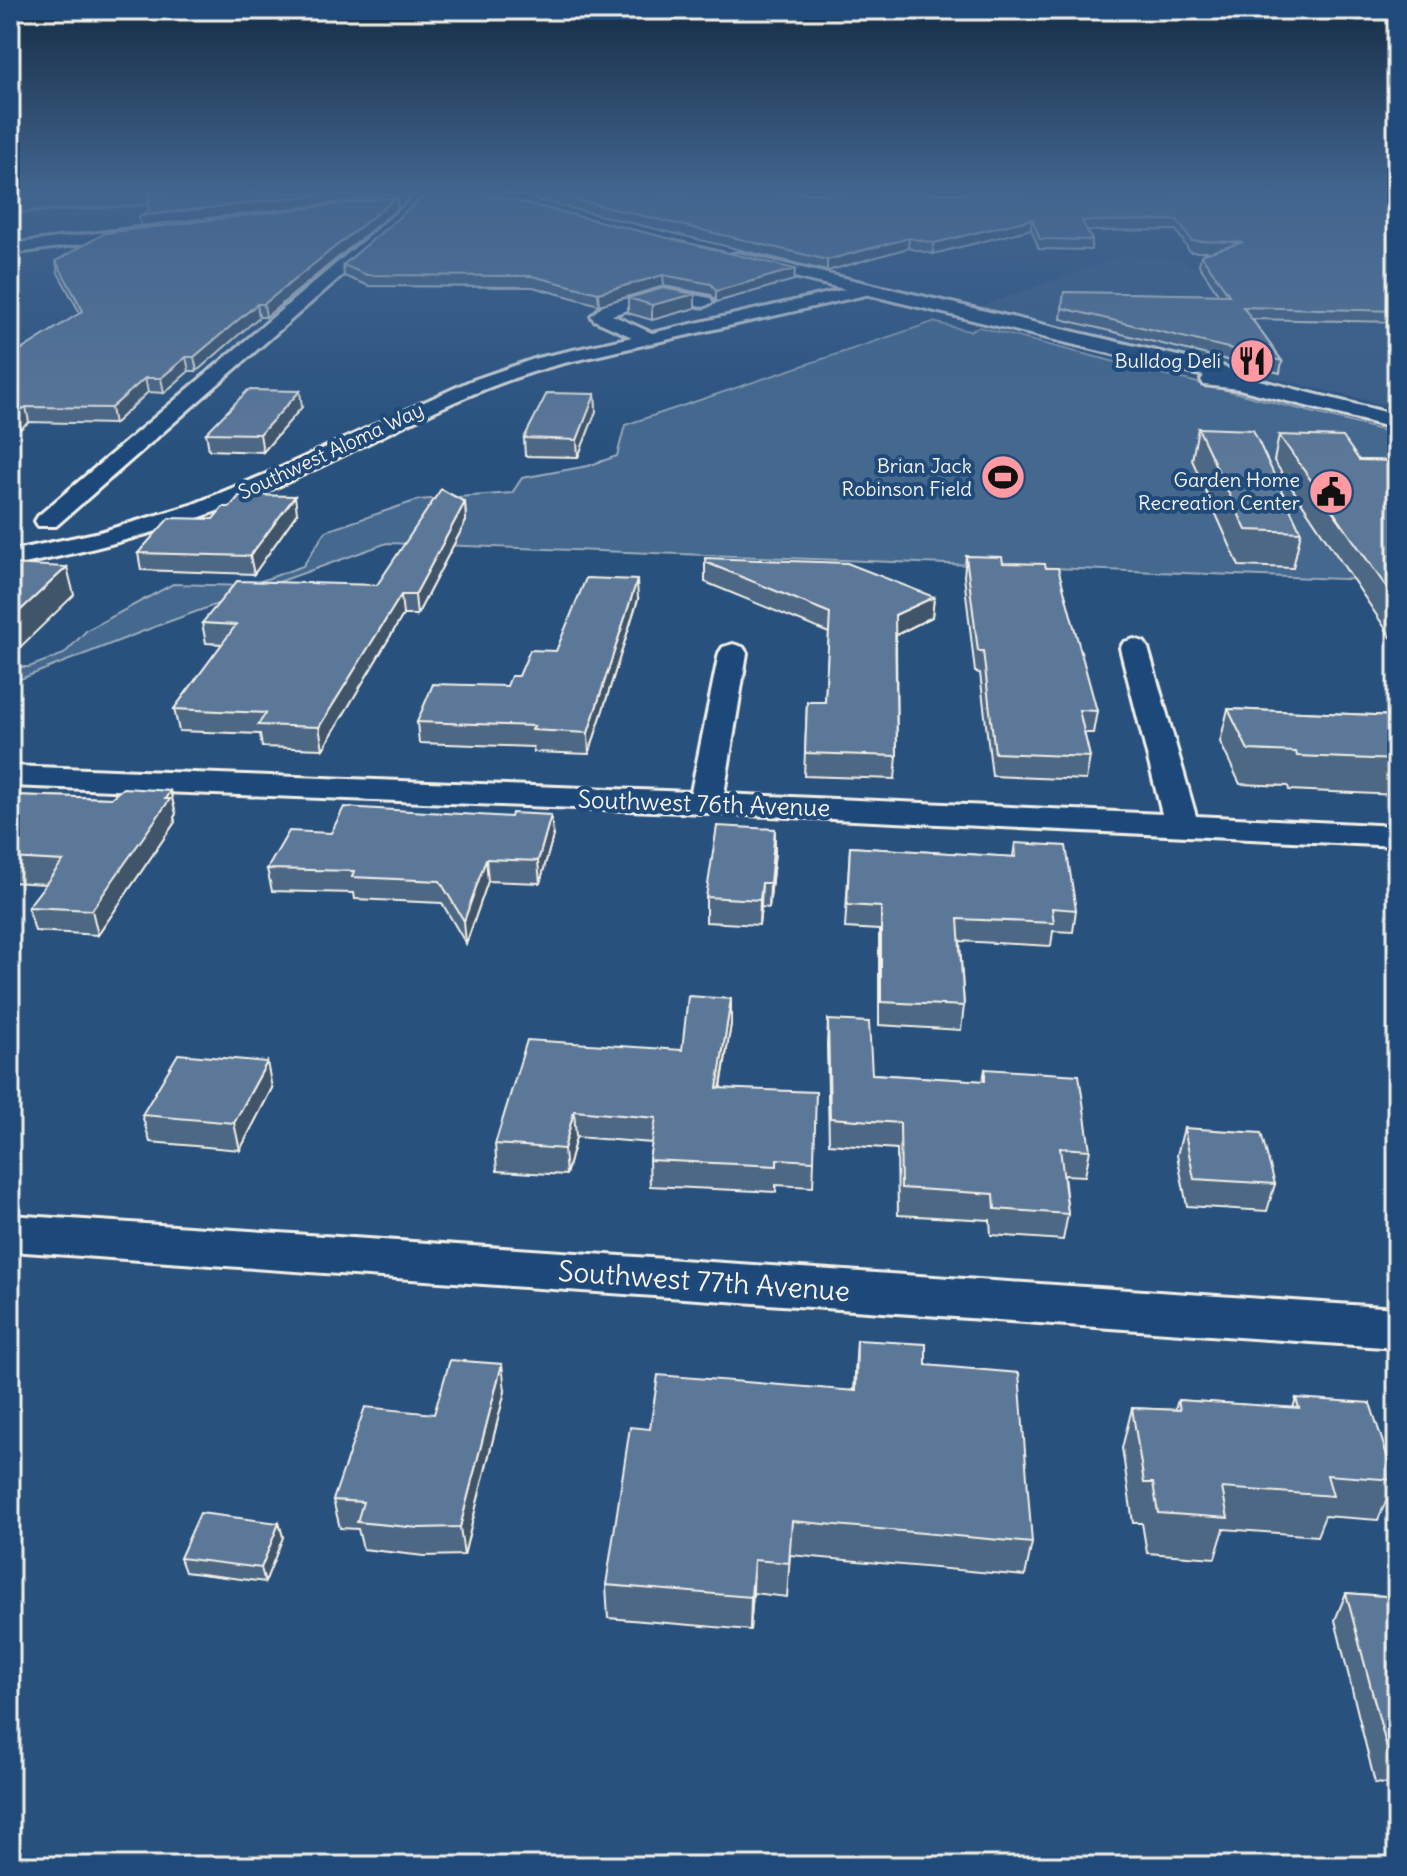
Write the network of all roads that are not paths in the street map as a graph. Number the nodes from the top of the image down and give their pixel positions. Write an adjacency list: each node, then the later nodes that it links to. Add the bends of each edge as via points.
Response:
1 (326, 281): 7 (street)
2 (827, 281): 3 (main road)
3 (864, 290): 5 (street, Southwest Aloma Way); 6 (main road)
4 (704, 302): 5 (street, via 655,289 600,316)
5 (650, 339): 8 (street, Southwest Aloma Way, via 562,358 463,390 260,487 176,518)
6 (1397, 422)
7 (47, 521)
8 (10, 559)
9 (1134, 648): 13 (street)
10 (733, 653): 12 (street)
11 (10, 776): 12 (street, Southwest 76th Avenue)
12 (706, 803): 13 (street, Southwest 76th Avenue)
13 (1182, 826): 14 (street, Southwest 76th Avenue)
14 (1397, 836)
15 (10, 1233): 16 (street, Southwest 77th Avenue)
16 (1397, 1328)

